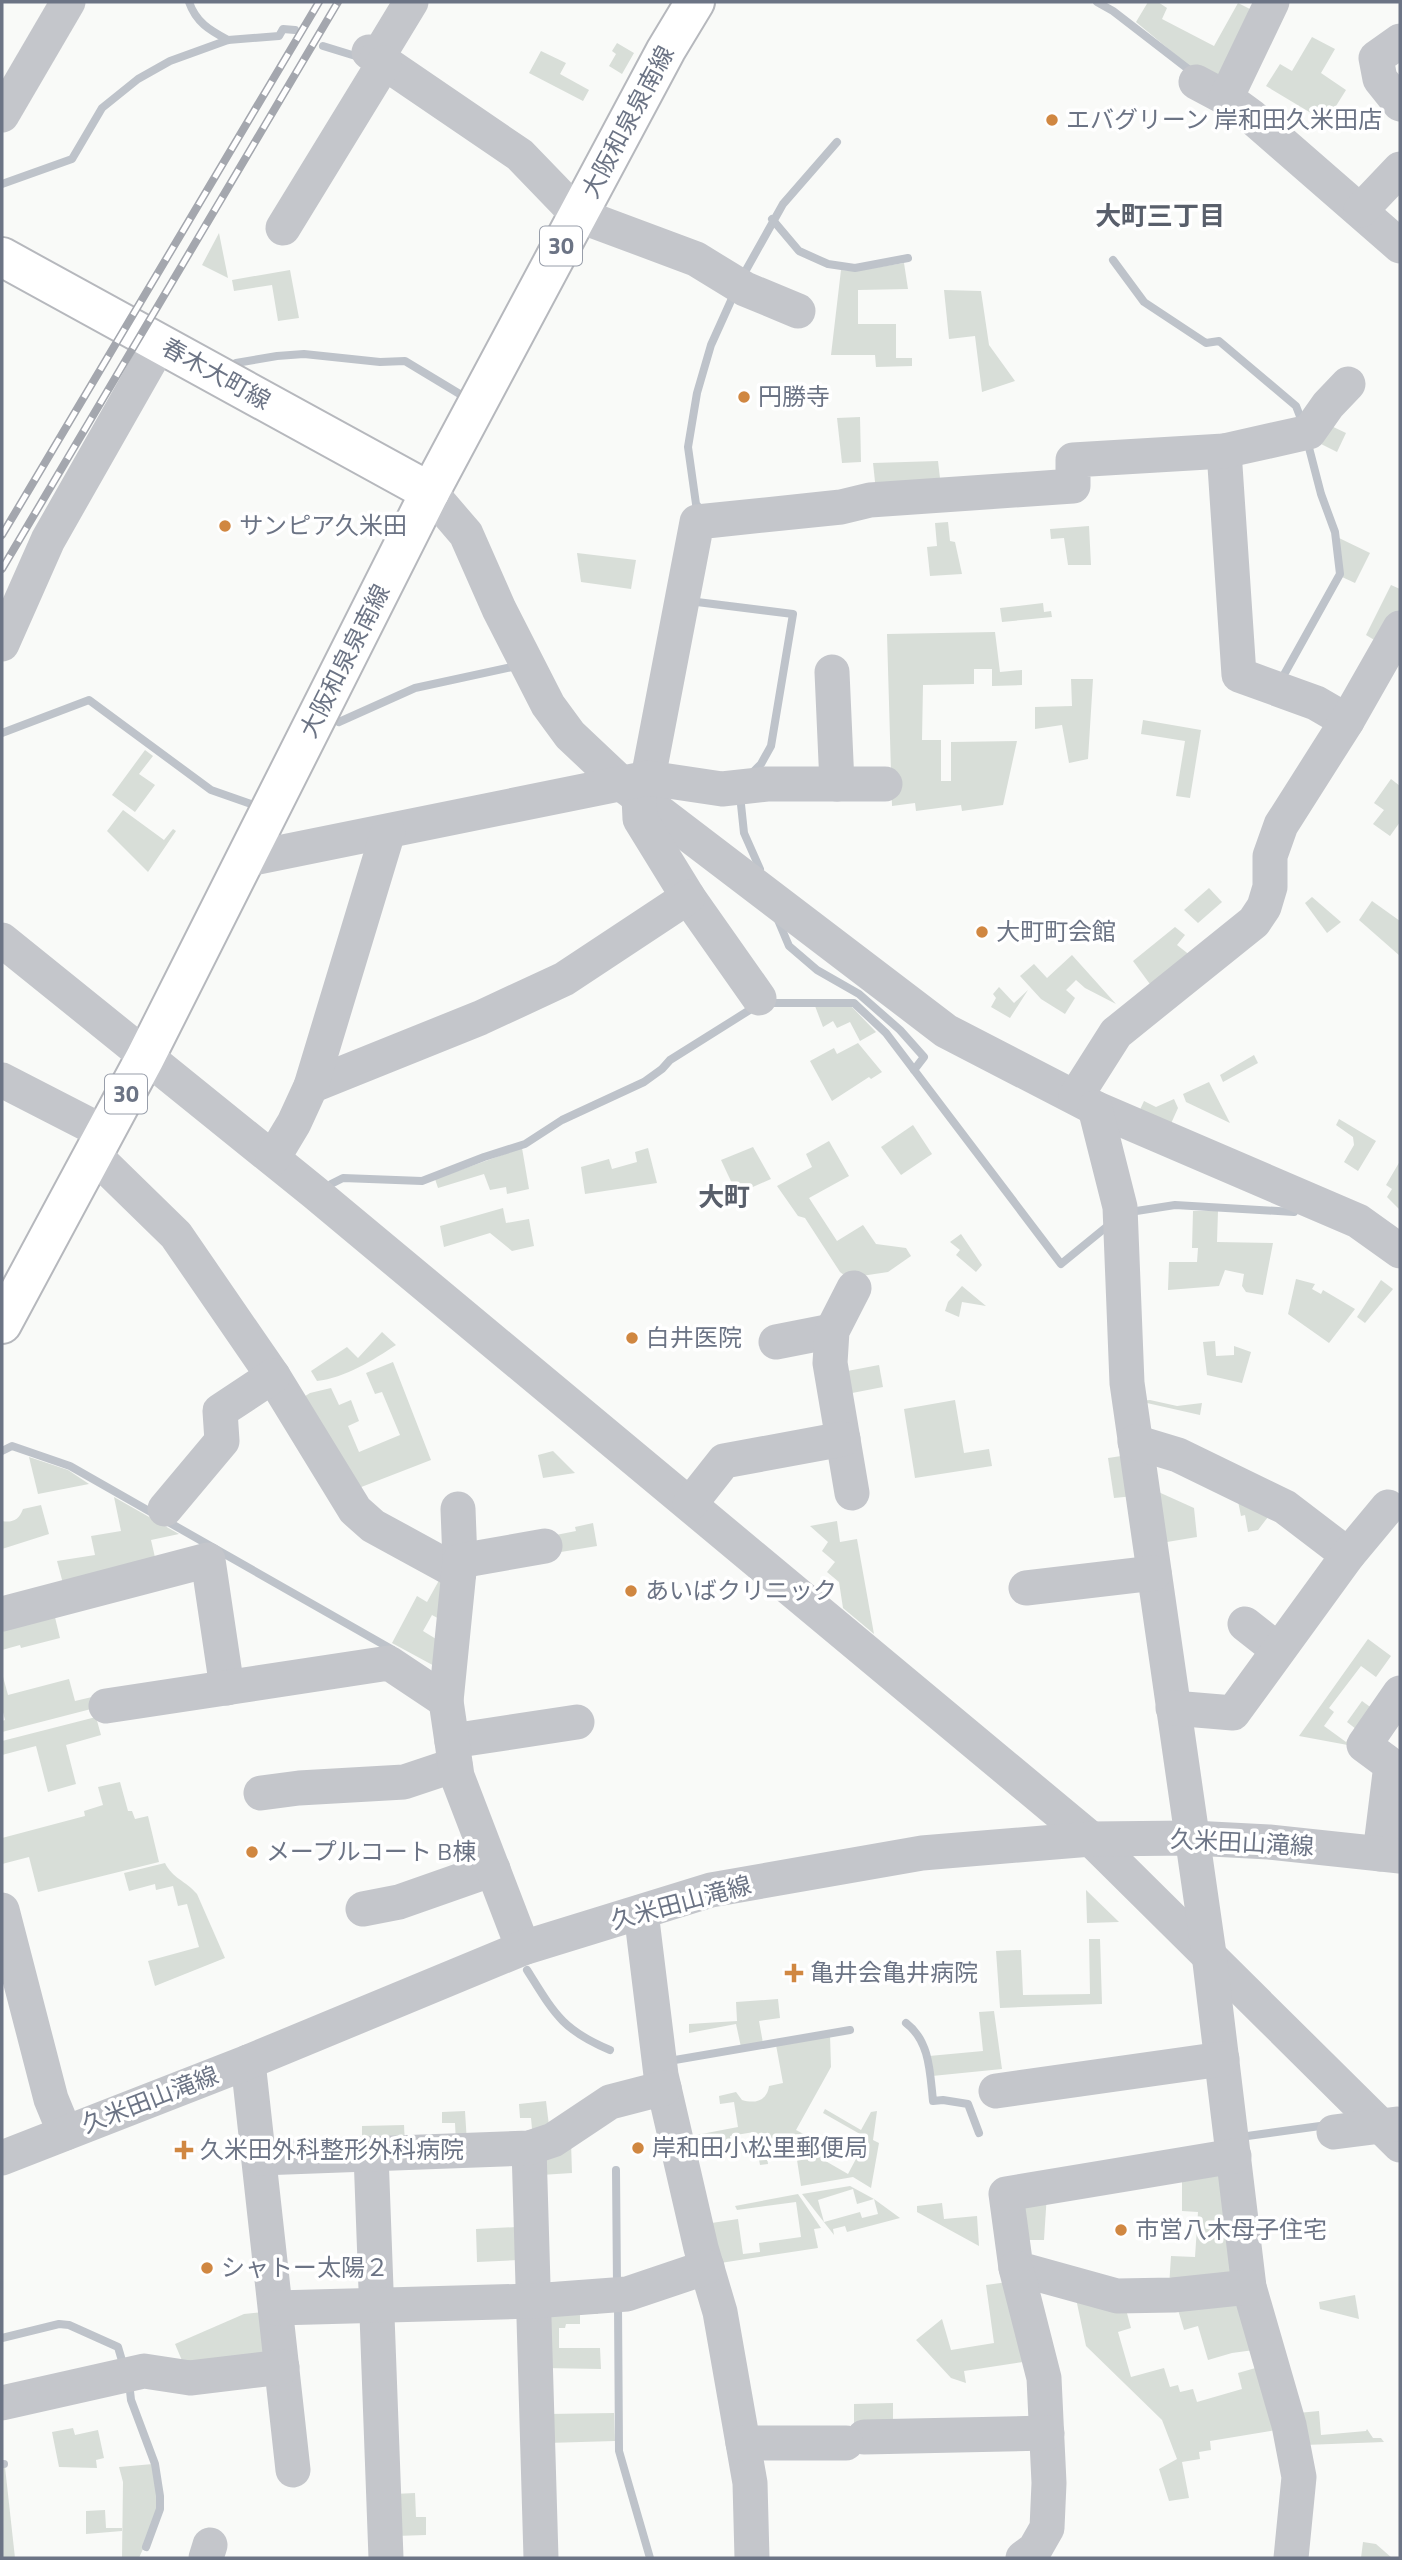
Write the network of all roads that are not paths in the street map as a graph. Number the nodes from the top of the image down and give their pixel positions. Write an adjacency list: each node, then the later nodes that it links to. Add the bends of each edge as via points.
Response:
1 (68, 2): 8 (street)
2 (411, 2): 6 (street)
3 (695, 2): 11 (main road, 大阪和泉泉南線 / 30)
4 (1272, 2): 10 (street, via 1211,90 1252,117)
5 (1400, 41): 7 (street, via 1376,58 1380,79)
6 (377, 58): 11 (street, via 520,155); 12 (street, via 296,188)
7 (1400, 104)
8 (2, 115)
9 (1400, 170): 10 (street)
10 (1361, 210): 13 (street)
11 (578, 215): 15 (street, via 701,250 745,289); 19 (main road, 大阪和泉泉南線 / 30)
12 (284, 228)
13 (1400, 246)
14 (2, 257): 16 (main road, 春木大町線)
15 (789, 301)
16 (160, 344): 19 (main road, 春木大町線); 21 (street, via 48,540)
17 (1348, 384): 18 (street, via 1309,432)
18 (1224, 451): 23 (street, via 1243,552 1238,675 1316,704); 26 (street, via 1073,460 1073,486 870,500 697,522)
19 (429, 492): 26 (street, via 466,534 548,705 570,734); 28 (main road, 大阪和泉泉南線 / 30)
20 (1400, 628): 23 (street)
21 (2, 644)
22 (832, 672): 25 (street)
23 (1347, 721): 35 (street, via 1281,825 1270,856 1270,887 1254,922 1116,1033)
24 (885, 784): 25 (street)
25 (837, 785): 26 (street)
26 (636, 786): 27 (street); 29 (street, via 640,819); 35 (street, via 946,1031)
27 (388, 832): 28 (street); 34 (street)
28 (244, 860): 32 (main road, 大阪和泉泉南線 / 30)
29 (688, 897): 31 (street); 34 (street, via 564,979)
30 (2, 940): 32 (street)
31 (759, 998)
32 (145, 1058): 36 (main road, 大阪和泉泉南線 / 30); 37 (street)
33 (2, 1080): 36 (street)
34 (312, 1086): 37 (street)
35 (1086, 1102): 38 (street, via 1358,1221); 45 (street, via 1120,1212 1127,1383)
36 (99, 1144): 40 (main road, 大阪和泉泉南線 / 30); 43 (street, via 176,1236)
37 (272, 1158): 47 (street)
38 (1400, 1251)
39 (854, 1288): 41 (street)
40 (2, 1324)
41 (832, 1331): 42 (street); 44 (street, via 830,1363)
42 (776, 1342)
43 (273, 1376): 49 (street, via 220,1410 222,1441); 53 (street, via 355,1510 373,1526)
44 (843, 1439): 46 (street); 47 (street, via 733,1450)
45 (1135, 1442): 52 (street, via 1178,1455 1285,1507); 54 (street)
46 (852, 1493)
47 (690, 1504): 68 (street)
48 (1388, 1507): 52 (street)
49 (165, 1509)
50 (458, 1509): 53 (street)
51 (545, 1546): 53 (street)
52 (1348, 1555): 58 (street)
53 (460, 1567): 61 (street)
54 (1154, 1573): 55 (street); 63 (street)
55 (1026, 1588)
56 (2, 1614): 59 (street, via 208,1560)
57 (1245, 1625): 58 (street)
58 (1278, 1650): 63 (street, via 1233,1713)
59 (227, 1688): 61 (street, via 389,1662); 62 (street)
60 (1400, 1693): 69 (street, via 1364,1745 1391,1765)
61 (446, 1701): 65 (street)
62 (106, 1706)
63 (1173, 1708): 67 (street)
64 (577, 1722): 65 (street)
65 (453, 1753): 66 (street, via 404,1782 297,1777); 70 (street, via 457,1776)
66 (261, 1793)
67 (1192, 1838): 68 (street, 久米田山滝線); 69 (street, 久米田山滝線); 75 (street)
68 (1091, 1839): 73 (street, 久米田山滝線, via 922,1853 711,1890); 75 (street)
69 (1390, 1855)
70 (493, 1868): 71 (street, via 399,1902); 74 (street)
71 (363, 1909)
72 (2, 1910): 82 (street, via 51,2099)
73 (641, 1912): 74 (street, 久米田山滝線); 78 (street)
74 (523, 1948): 77 (street, 久米田山滝線)
75 (1209, 1954): 76 (street); 80 (street)
76 (1222, 2059): 79 (street, via 1074,2069); 85 (street)
77 (248, 2062): 82 (street, 久米田山滝線); 87 (street)
78 (664, 2088): 83 (street, via 610,2102 553,2140); 88 (street)
79 (996, 2091)
80 (1393, 2131): 81 (street)
81 (1334, 2132)
82 (65, 2133): 86 (street, 久米田山滝線)
83 (529, 2148): 84 (street); 91 (street)
84 (371, 2154): 87 (street); 92 (street)
85 (1234, 2156): 89 (street, via 1006,2194); 90 (street)
86 (2, 2158)
87 (260, 2158): 93 (street)
88 (707, 2267): 91 (street, via 626,2294); 97 (street, via 720,2312)
89 (1016, 2268): 90 (street, via 1117,2296); 96 (street, via 1044,2378)
90 (1250, 2287): 103 (street, via 1299,2477)
91 (533, 2301): 92 (street); 100 (street)
92 (375, 2306): 93 (street); 99 (street)
93 (276, 2308): 94 (street)
94 (282, 2367): 95 (street, via 190,2378 139,2360); 98 (street)
95 (15, 2398)
96 (1047, 2433): 97 (street); 102 (street, via 1047,2528 1035,2549)
97 (743, 2443): 101 (street, via 750,2483)
98 (293, 2470)
99 (386, 2558)
100 (541, 2558)
101 (752, 2558)
102 (1023, 2558)
103 (1291, 2558)

